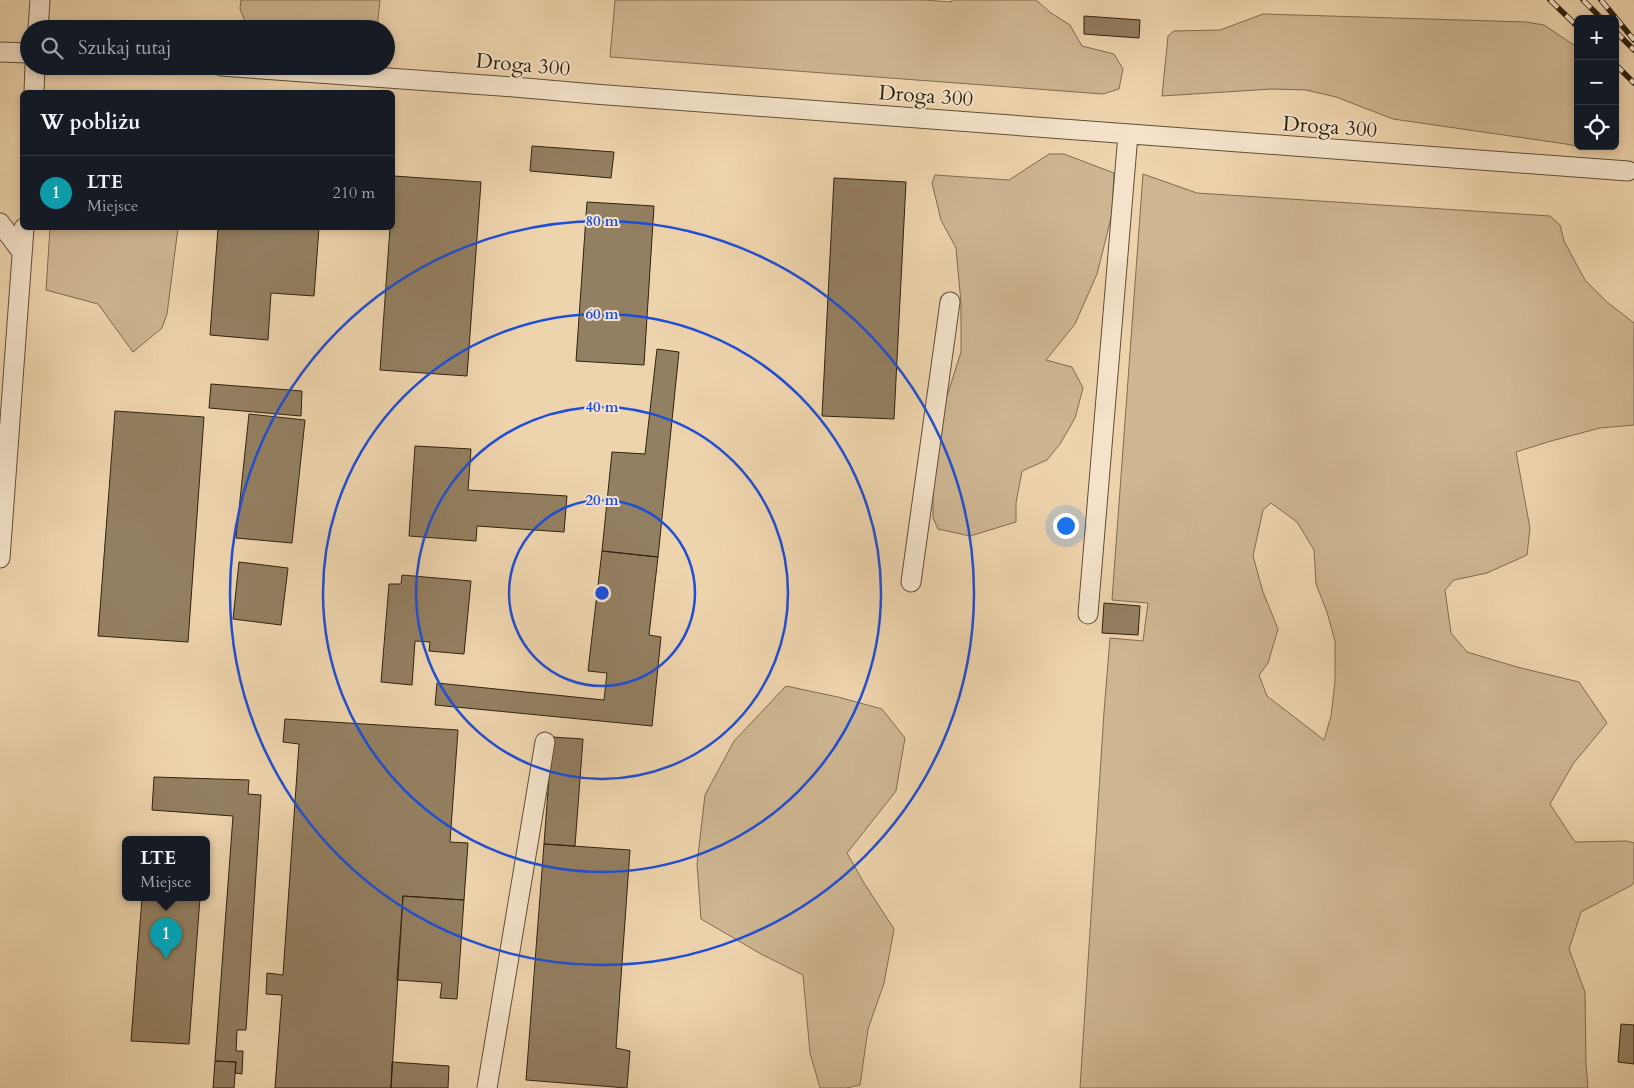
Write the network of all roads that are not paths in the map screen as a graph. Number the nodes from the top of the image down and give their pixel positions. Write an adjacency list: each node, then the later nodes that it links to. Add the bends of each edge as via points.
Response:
1 (40, 0): 2 (lane)
2 (39, 20)
3 (0, 52): 4 (lane)
4 (20, 53)
5 (35, 75): 7 (lane)
6 (353, 75): 8 (lane, Droga 300)
7 (34, 90)
8 (1128, 134): 9 (lane, Droga 300); 16 (lane)
9 (1628, 171)
10 (0, 222): 12 (lane)
11 (24, 230): 12 (lane)
12 (22, 252): 14 (lane)
13 (950, 302): 15 (lane)
14 (0, 558)
15 (911, 582)
16 (1088, 614)
17 (545, 742): 18 (lane)
18 (486, 1088)

